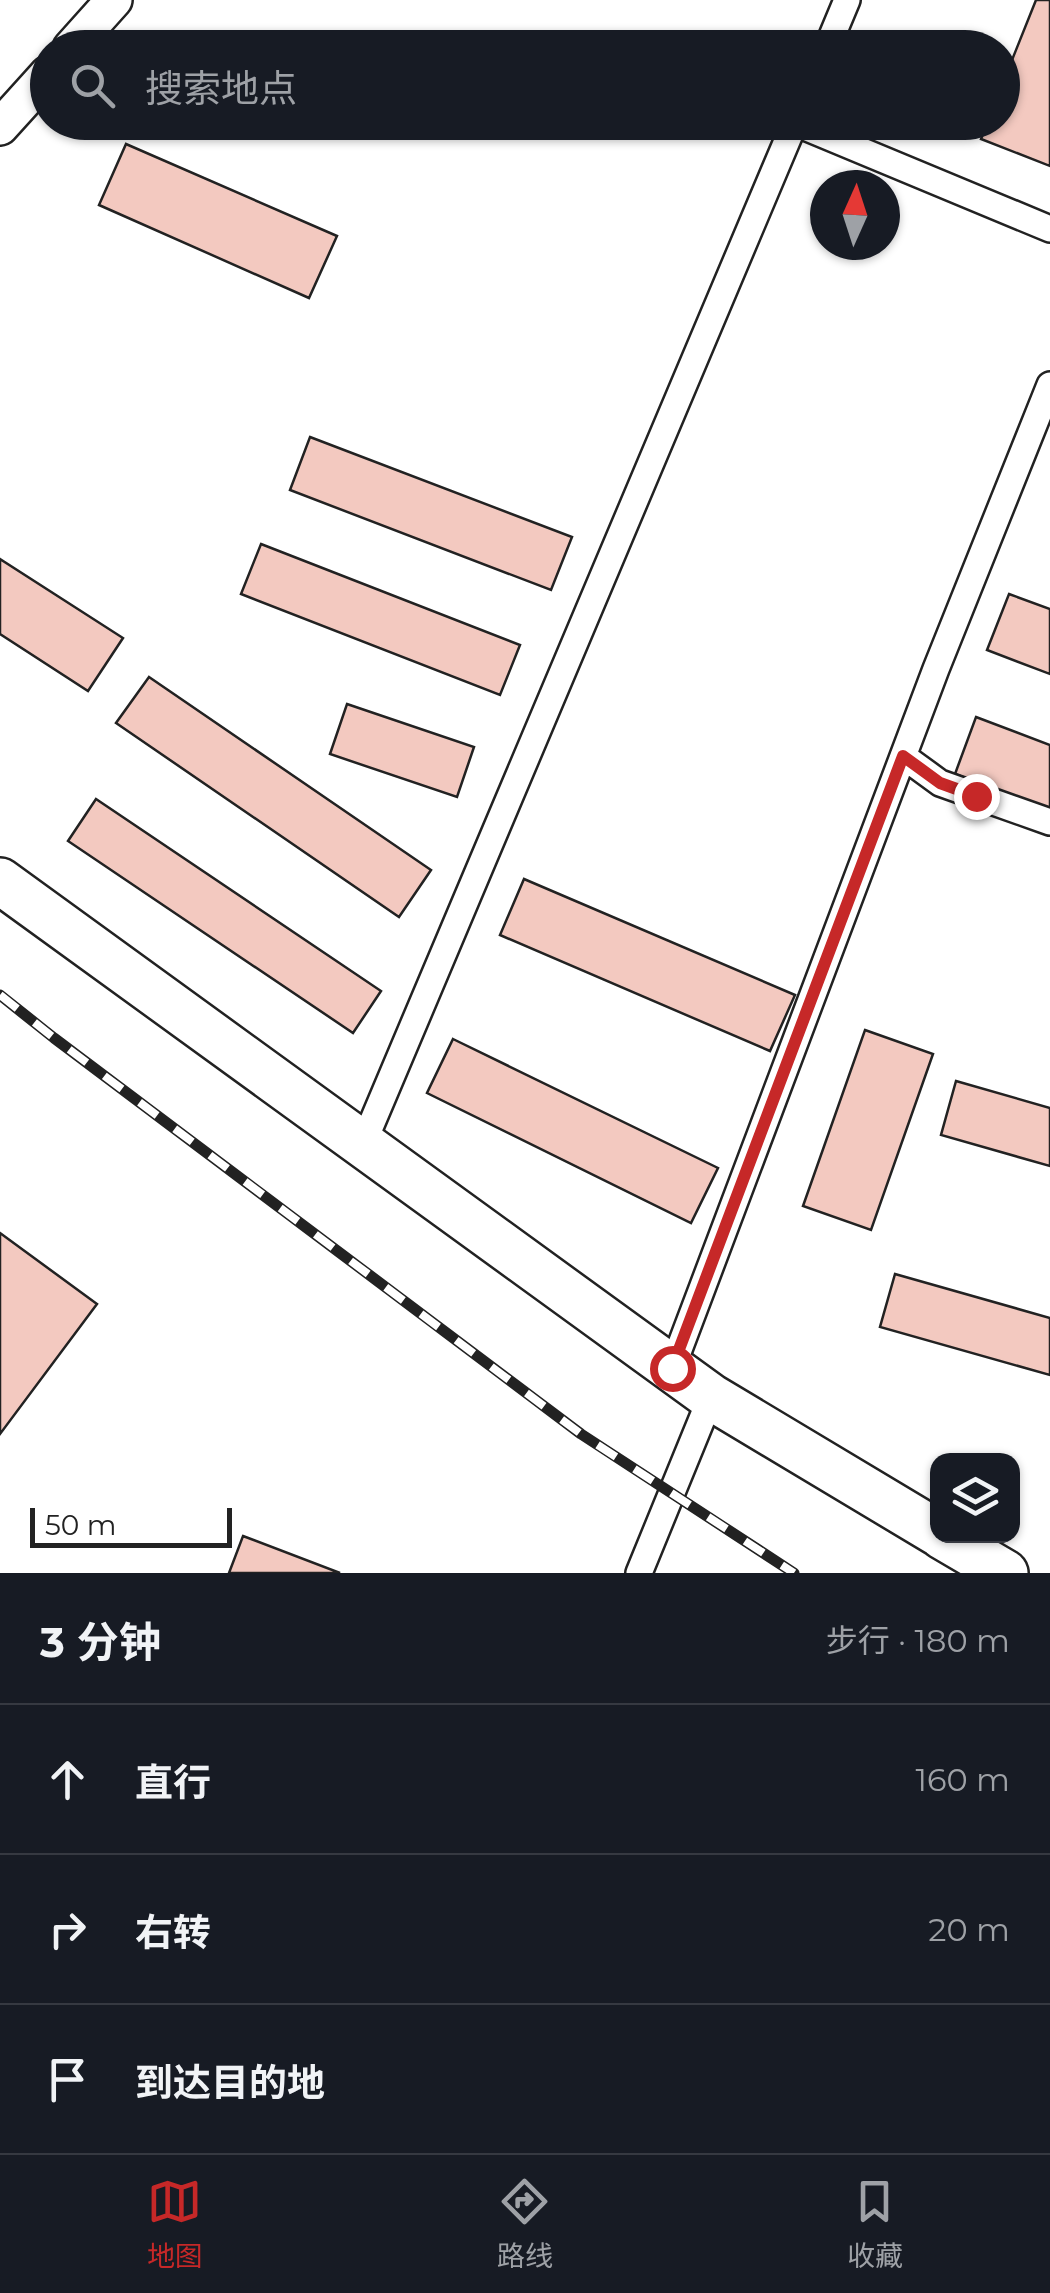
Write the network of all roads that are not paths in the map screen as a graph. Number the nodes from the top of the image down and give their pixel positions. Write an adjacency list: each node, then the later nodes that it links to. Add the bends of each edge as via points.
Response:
1 (114, 0): 3 (main road)
2 (847, 0): 4 (street)
3 (87, 30)
4 (834, 30)
5 (30, 94): 6 (main road)
6 (0, 127)
7 (788, 140): 14 (street)
8 (836, 140): 9 (street)
9 (1050, 229)
10 (1050, 385): 11 (street)
11 (903, 756): 12 (street, via 940,783); 15 (street)
12 (1050, 822)
13 (0, 881): 14 (highway)
14 (363, 1144): 15 (highway)
15 (672, 1368): 16 (highway)
16 (710, 1397): 17 (highway); 19 (street)
17 (930, 1528)
18 (955, 1543): 20 (highway)
19 (640, 1573)
20 (1005, 1573)

